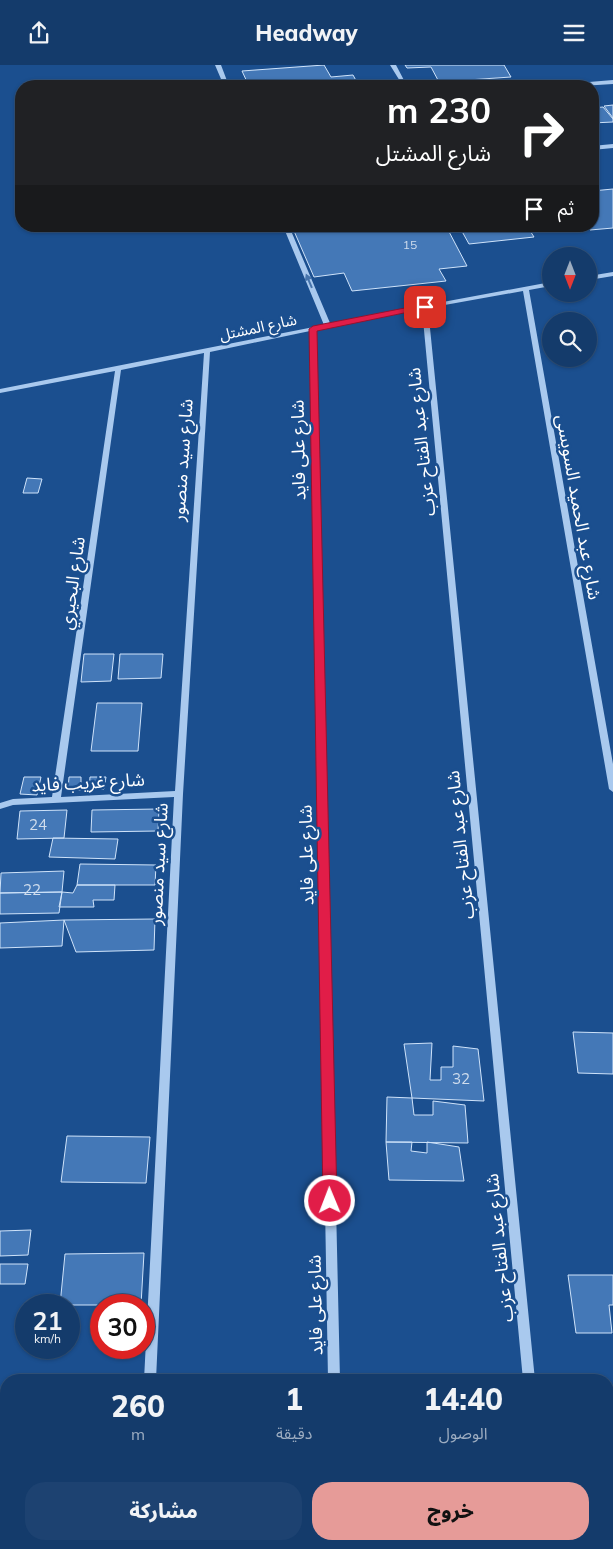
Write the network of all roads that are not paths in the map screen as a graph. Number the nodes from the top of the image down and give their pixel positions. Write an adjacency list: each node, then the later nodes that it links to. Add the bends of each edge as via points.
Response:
1 (218, 65): 3 (street)
2 (393, 65): 4 (street)
3 (224, 80)
4 (402, 80)
5 (613, 82): 6 (street)
6 (599, 83)
7 (613, 146): 8 (street)
8 (599, 147)
9 (289, 232): 15 (street, one-way to 9)
10 (613, 274): 11 (street)
11 (598, 276)
12 (542, 285): 13 (street, شارع المشتل)
13 (526, 288): 14 (street, شارع المشتل); 20 (street, شارع عبد الحميد السويسى)
14 (425, 307): 15 (street, شارع المشتل); 26 (street, شارع عبد الفتاح عزب)
15 (328, 326): 16 (street, شارع المشتل)
16 (313, 329): 17 (street, شارع المشتل); 25 (street, شارع على فايد)
17 (207, 351): 18 (street, شارع المشتل); 21 (street, شارع سيد منصور)
18 (118, 369): 19 (street, شارع المشتل); 22 (street, شارع البحيري)
19 (0, 391)
20 (613, 789)
21 (179, 794): 22 (street, شارع غريب فايد); 24 (street, شارع سيد منصور)
22 (56, 800): 23 (street, شارع غريب فايد, via 13,802)
23 (0, 806)
24 (150, 1374)
25 (334, 1374)
26 (528, 1374)

